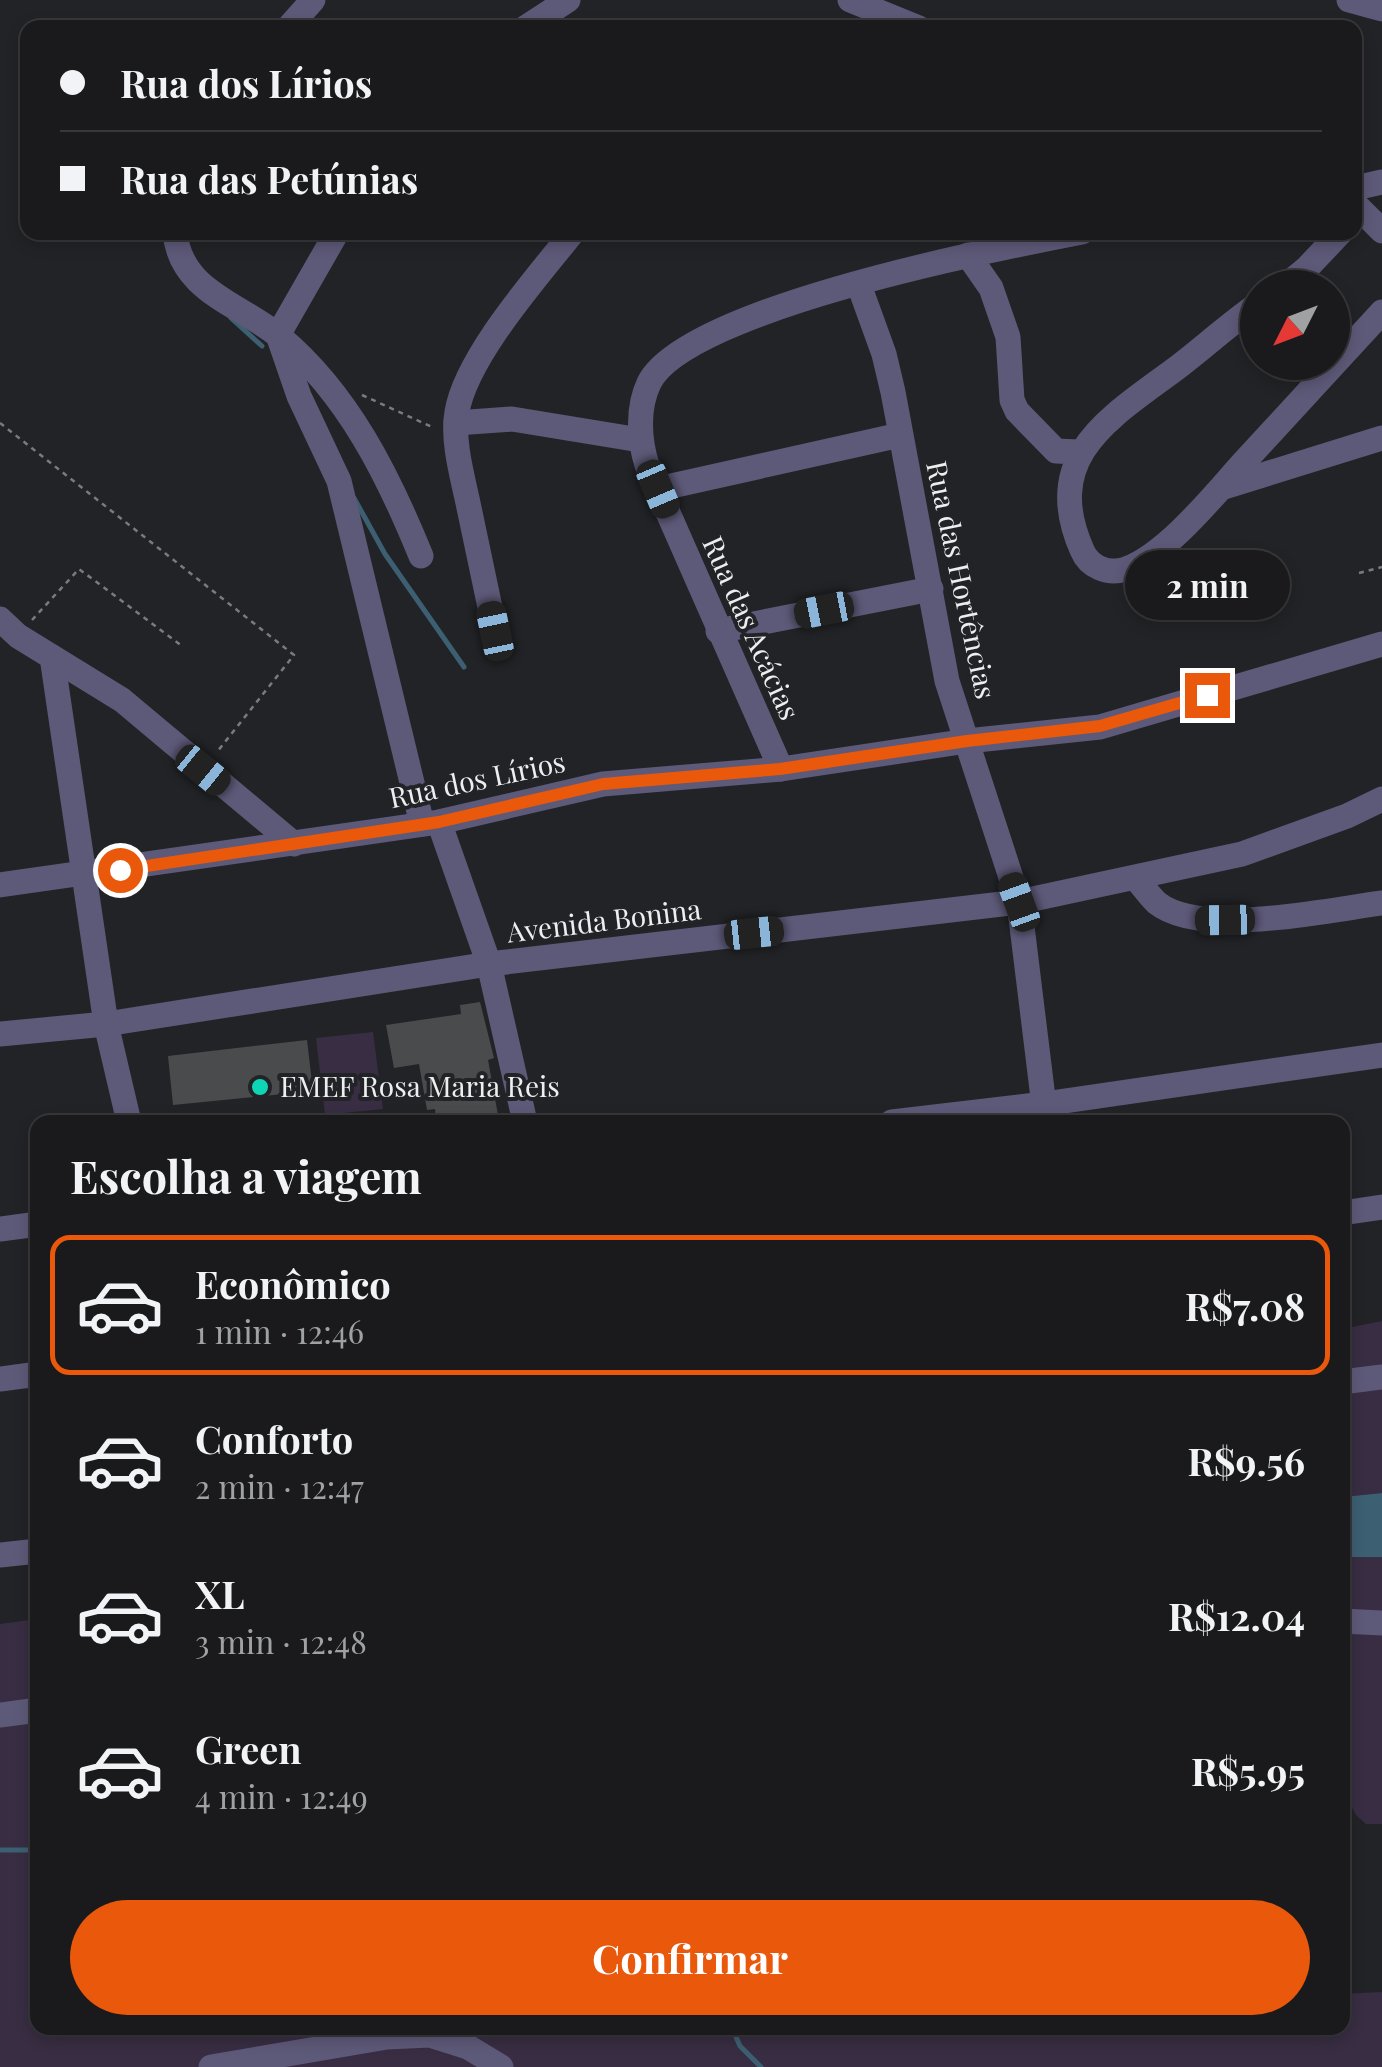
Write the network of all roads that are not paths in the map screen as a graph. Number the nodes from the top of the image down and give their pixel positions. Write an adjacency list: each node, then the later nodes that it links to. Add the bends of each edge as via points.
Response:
1 (313, 0): 6 (street)
2 (568, 0): 7 (street)
3 (850, 0): 8 (street)
4 (1349, 0): 5 (street)
5 (1382, 9)
6 (295, 20)
7 (537, 20)
8 (899, 20)
9 (1382, 182): 10 (street)
10 (1362, 200)
11 (1362, 211): 12 (street)
12 (1382, 231)
13 (176, 240): 23 (street, via 201,285)
14 (332, 240): 23 (street)
15 (567, 240): 24 (street, via 474,369 461,394)
16 (1040, 240): 18 (street, via 998,248)
17 (1333, 240): 19 (street)
18 (966, 244): 20 (street, Rua das Acácias); 28 (street, via 1008,338 1018,411 1056,451)
19 (1305, 270)
20 (858, 284): 25 (street, Rua das Hortências, via 884,354); 27 (street, Rua das Acácias, via 712,334 668,361 650,383)
21 (1382, 312): 29 (street)
22 (1240, 318): 28 (street, via 1108,418)
23 (278, 335): 31 (street, via 325,382 378,462); 41 (street, via 340,481)
24 (456, 430): 27 (street, via 512,418); 34 (street)
25 (900, 435): 30 (street); 32 (street, Rua das Hortências)
26 (1382, 438): 29 (street)
27 (640, 440): 30 (street, Rua das Acácias)
28 (1080, 452): 29 (street, via 1069,492 1074,529 1095,567 1125,570 1186,525)
29 (1220, 488)
30 (658, 489): 35 (street, Rua das Acácias)
31 (421, 556)
32 (931, 589): 35 (street); 38 (street, Rua das Hortências, via 947,681)
33 (9, 628): 37 (street)
34 (495, 631)
35 (718, 631): 39 (street, Rua das Acácias)
36 (1382, 644): 38 (street, Rua dos Lírios, via 1100,726)
37 (52, 656): 42 (street, via 122,700); 43 (street)
38 (967, 741): 39 (street, Rua dos Lírios); 46 (street, Rua das Hortências)
39 (780, 769): 41 (street, Rua dos Lírios, via 603,784)
40 (1382, 799): 44 (street, Avenida Bonina, via 1242,854)
41 (430, 823): 42 (street, Rua dos Lírios); 48 (street)
42 (294, 844): 43 (street, Rua dos Lírios)
43 (85, 875): 45 (street, Rua dos Lírios); 49 (street)
44 (1136, 879): 46 (street, Avenida Bonina); 47 (street, via 1158,904 1205,921)
45 (0, 884)
46 (1019, 902): 48 (street, Avenida Bonina); 52 (street, Rua das Hortências)
47 (1382, 903)
48 (488, 964): 49 (street, Avenida Bonina); 54 (street)
49 (106, 1024): 50 (street, Avenida Bonina); 53 (street)
50 (0, 1034)
51 (1382, 1055): 52 (street)
52 (1045, 1114)
53 (127, 1115)
54 (522, 1115)
55 (1382, 1208): 56 (street)
56 (1350, 1212)
57 (30, 1225): 58 (street)
58 (0, 1229)
59 (30, 1375): 61 (street)
60 (1382, 1377): 62 (street)
61 (0, 1379)
62 (1350, 1381)
63 (30, 1552): 64 (street)
64 (0, 1555)
65 (1350, 1621): 66 (street)
66 (1382, 1623)
67 (30, 1711): 68 (street)
68 (0, 1714)
69 (211, 2067): 70 (street, via 430,2036 468,2047)
70 (501, 2067)

